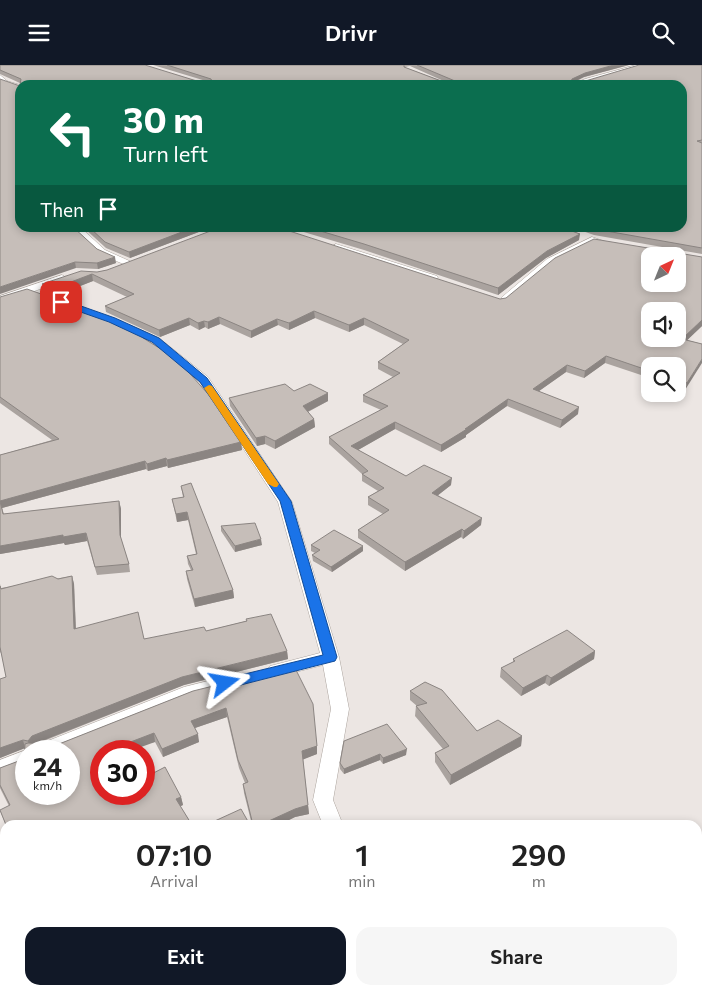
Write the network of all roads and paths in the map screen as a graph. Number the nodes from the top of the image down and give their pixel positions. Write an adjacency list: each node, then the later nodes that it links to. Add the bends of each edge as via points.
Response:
1 (643, 65): 3 (street)
2 (0, 77): 4 (street)
3 (587, 80)
4 (15, 85)
5 (80, 232): 10 (street, via 102,252 132,262)
6 (576, 235): 7 (street)
7 (592, 240): 9 (street); 16 (street, via 550,261 507,297)
8 (326, 245): 12 (street)
9 (622, 246)
10 (111, 270)
11 (76, 273): 13 (street)
12 (442, 282)
13 (27, 290): 14 (street); 15 (street)
14 (46, 297)
15 (0, 300)
16 (496, 300)
17 (120, 324): 18 (street, via 156,340 204,380 285,501)
18 (330, 657): 19 (street); 24 (street, via 340,709 323,801)
19 (256, 676)
20 (228, 683): 21 (street, via 190,692)
21 (70, 740)
22 (15, 762): 23 (street)
23 (0, 768)
24 (331, 820)

